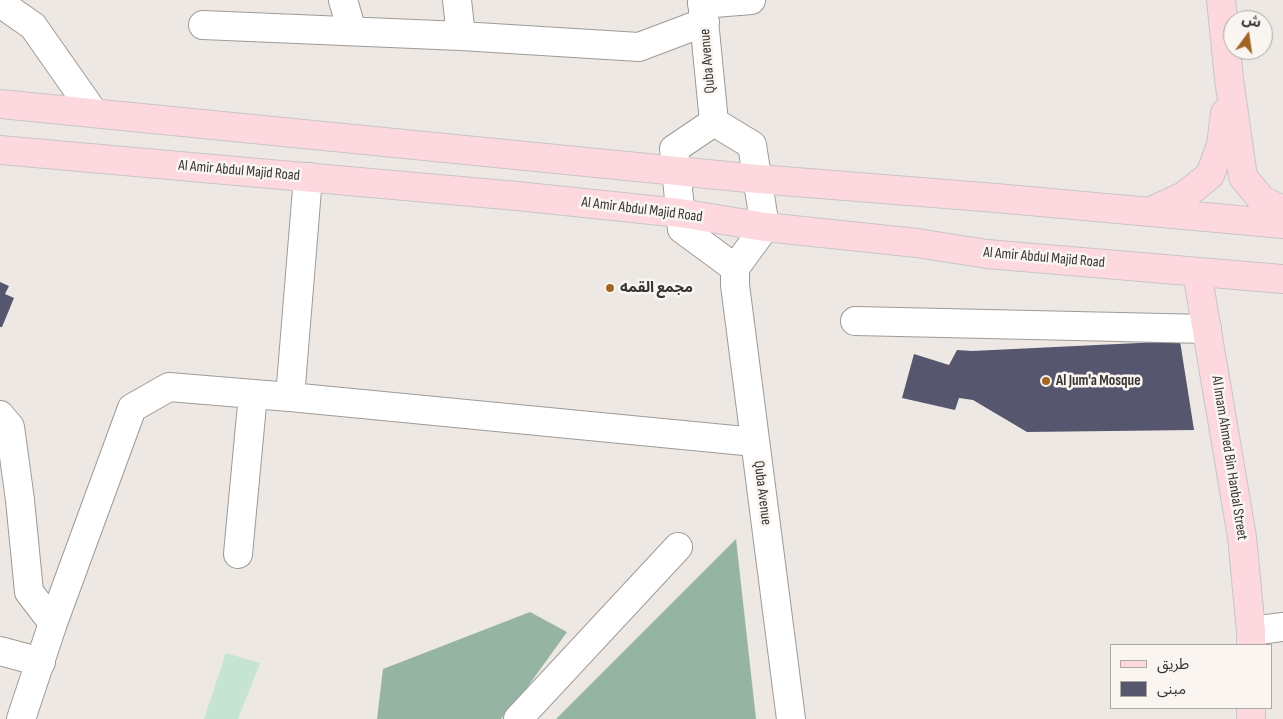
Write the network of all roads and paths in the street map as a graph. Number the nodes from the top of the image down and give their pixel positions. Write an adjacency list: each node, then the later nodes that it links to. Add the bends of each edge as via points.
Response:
1 (342, 0): 8 (street)
2 (457, 0): 9 (street)
3 (751, 0): 6 (street)
4 (1221, 0): 10 (main road)
5 (0, 3): 12 (street, via 33,26)
6 (703, 9): 9 (street, via 639,47); 13 (street, Quba Avenue)
7 (203, 25): 8 (street)
8 (352, 31): 9 (street)
9 (461, 36)
10 (1229, 79): 20 (main road, via 1243,177 1262,200); 21 (main road, via 1221,145 1210,175 1184,196)
11 (0, 104): 12 (main road)
12 (94, 113): 14 (main road)
13 (714, 122): 17 (street, via 674,149); 19 (street, via 752,145)
14 (196, 123): 16 (main road); 17 (main road)
15 (0, 150): 16 (main road, Al Amir Abdul Majid Road)
16 (191, 167): 18 (main road, Al Amir Abdul Majid Road)
17 (676, 170): 19 (main road); 24 (street, via 682,229)
18 (308, 177): 23 (main road, Al Amir Abdul Majid Road, via 680,213); 30 (street)
19 (758, 179): 21 (main road); 23 (street)
20 (1283, 210)
21 (1150, 212): 22 (main road)
22 (1283, 224)
23 (765, 227): 24 (street); 25 (main road, Al Amir Abdul Majid Road, via 987,254)
24 (735, 268): 32 (street, Quba Avenue)
25 (1197, 272): 26 (main road, Al Amir Abdul Majid Road); 28 (main road, Al Imam Ahmed Bin Hanbal Street)
26 (1283, 279)
27 (855, 321): 28 (street)
28 (1207, 329): 37 (main road, Al Imam Ahmed Bin Hanbal Street, via 1242,537)
29 (253, 394): 30 (street); 34 (street); 35 (street, via 169,387 132,408)
30 (290, 397): 32 (street)
31 (0, 415): 35 (street, via 10,427 29,592)
32 (755, 442): 42 (street, Quba Avenue)
33 (678, 547): 41 (street)
34 (238, 554)
35 (53, 623): 39 (street)
36 (1283, 627): 37 (street)
37 (1251, 638)
38 (0, 651): 39 (street)
39 (41, 662): 40 (street)
40 (21, 719)
41 (518, 719)
42 (791, 719)

